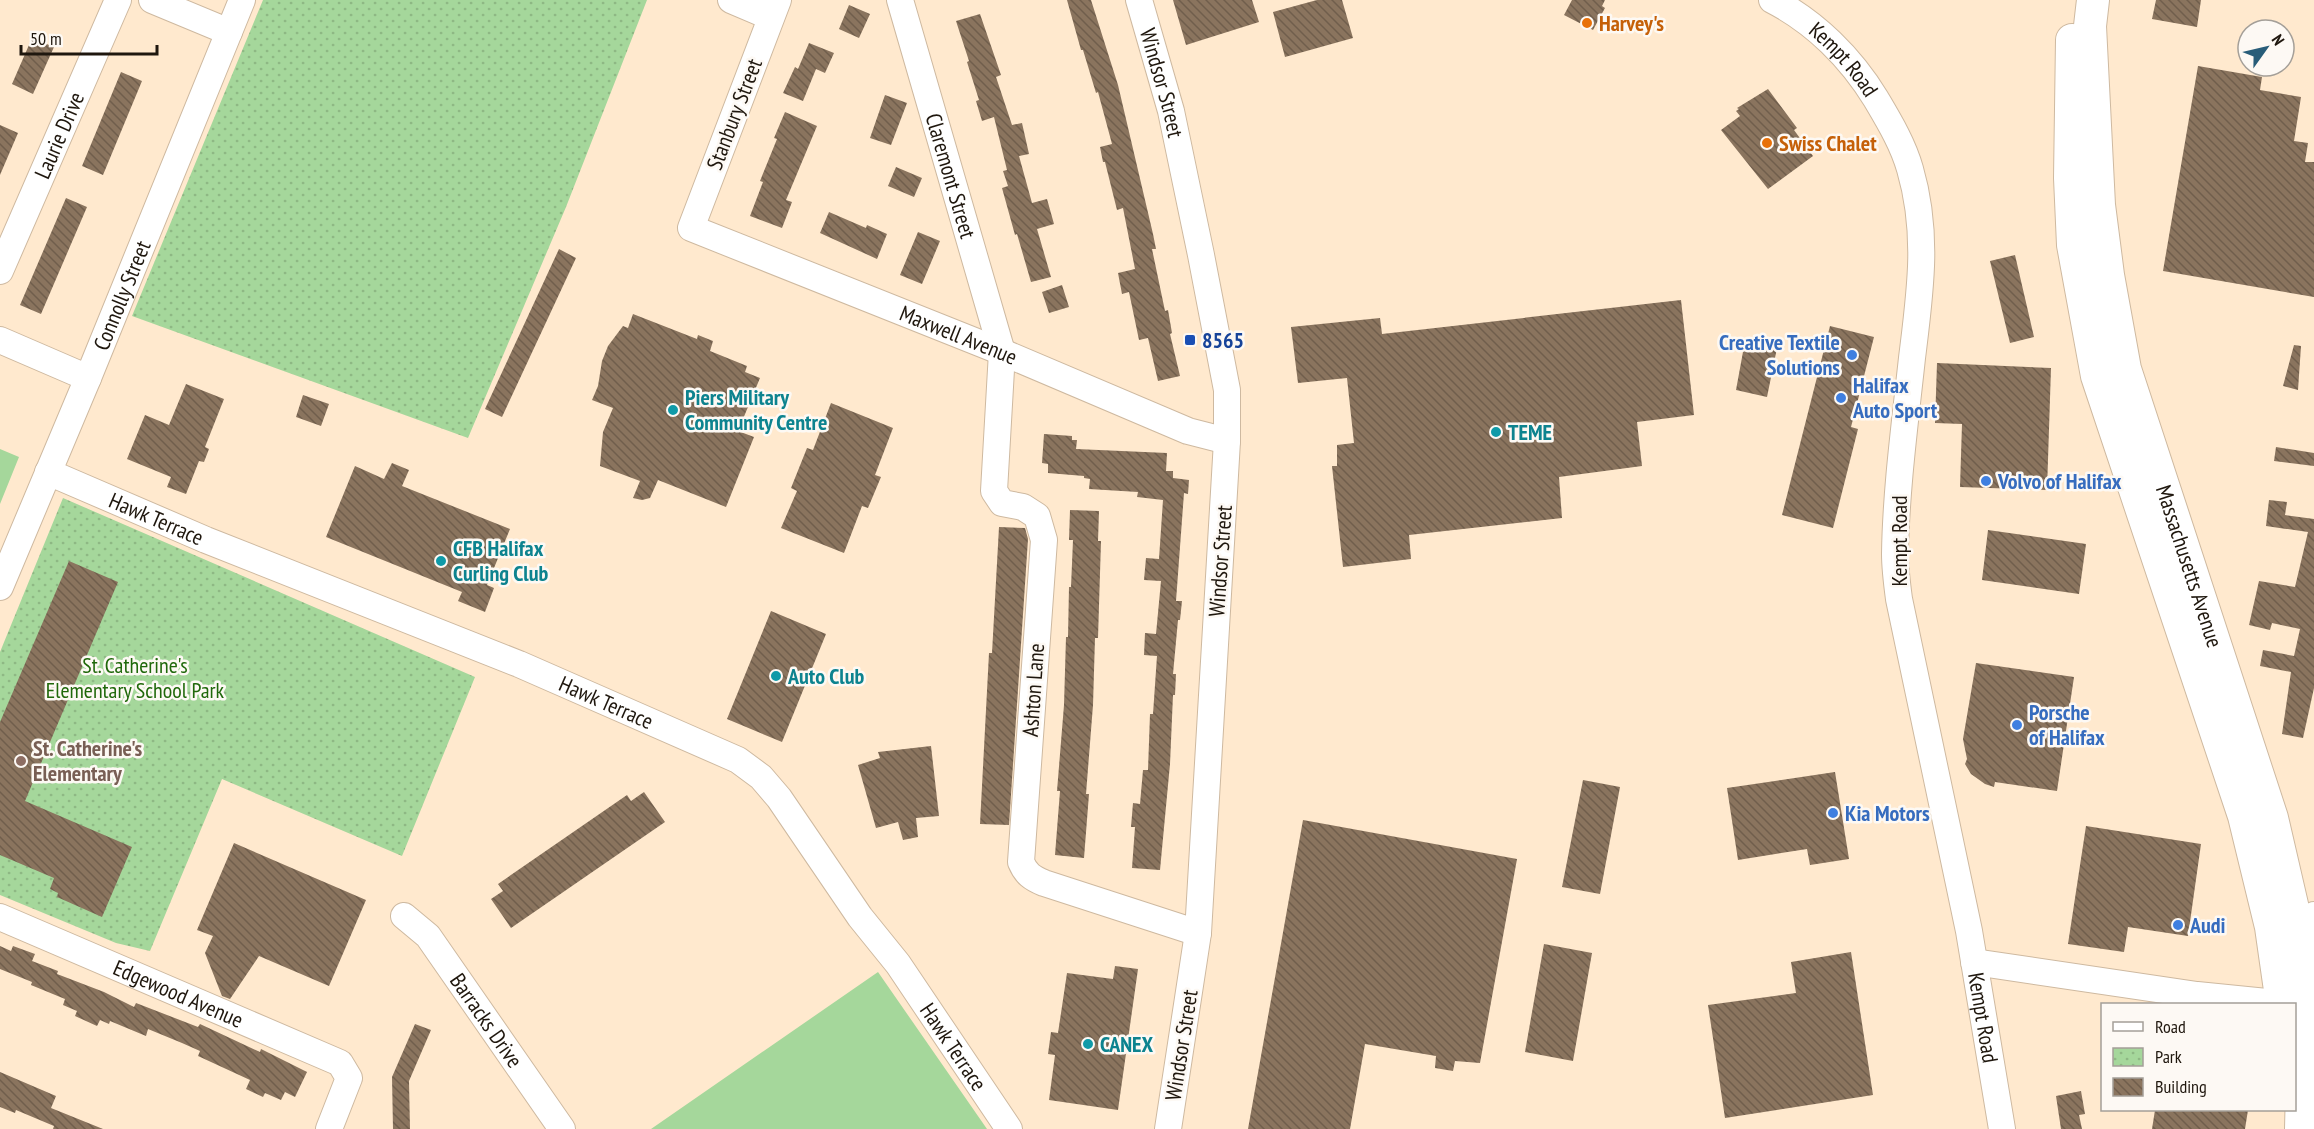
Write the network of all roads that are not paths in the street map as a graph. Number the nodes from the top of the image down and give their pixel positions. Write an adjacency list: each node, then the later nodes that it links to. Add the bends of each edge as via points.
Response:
1 (118, 0): 13 (street, Laurie Drive)
2 (152, 0): 11 (street)
3 (242, 0): 11 (street, Connolly Street)
4 (731, 0): 10 (street)
5 (900, 0): 15 (street, Claremont Street)
6 (1139, 0): 17 (street, Windsor Street, via 1171,111 1203,266 1227,390)
7 (1772, 0): 25 (street, Kempt Road, via 1812,25 1869,86 1894,129 1915,190 1923,265 1899,480 1895,555 1899,599)
8 (2073, 0): 27 (main road, Massachusetts Avenue, via 2073,245 2097,376 2244,816 2271,927)
9 (2093, 0): 24 (main road, Massachusetts Avenue, via 2099,205 2125,369 2272,818)
10 (775, 9): 12 (street, Stanbury Street)
11 (229, 32): 16 (street, Connolly Street)
12 (691, 228): 15 (street, Maxwell Avenue)
13 (0, 271)
14 (0, 340): 16 (street)
15 (1002, 352): 17 (street, Maxwell Avenue, via 1188,431); 23 (street, Ashton Lane, via 994,491 1002,503 1023,507 1037,516 1044,540 1021,862 1031,878)
16 (88, 378): 18 (street, Connolly Street)
17 (1227, 441): 23 (street, Windsor Street)
18 (48, 472): 19 (street, Connolly Street); 32 (street, Hawk Terrace, via 206,540 519,664 738,759 761,777 778,798 860,917 898,964)
19 (0, 587)
20 (2314, 915): 24 (street)
21 (405, 916): 31 (street, Barracks Drive, via 428,936)
22 (0, 917): 30 (street, Edgewood Avenue, via 340,1063 349,1078)
23 (1198, 933): 33 (street, Windsor Street)
24 (2302, 948): 28 (main road, Massachusetts Avenue)
25 (1974, 962): 26 (street); 34 (street, Kempt Road)
26 (2276, 1003)
27 (2295, 1003)
28 (2296, 1005): 36 (main road, Massachusetts Avenue)
29 (2294, 1111): 35 (main road)
30 (329, 1129)
31 (562, 1129)
32 (1009, 1129)
33 (1168, 1129)
34 (2001, 1129)
35 (2296, 1129)
36 (2301, 1129)

